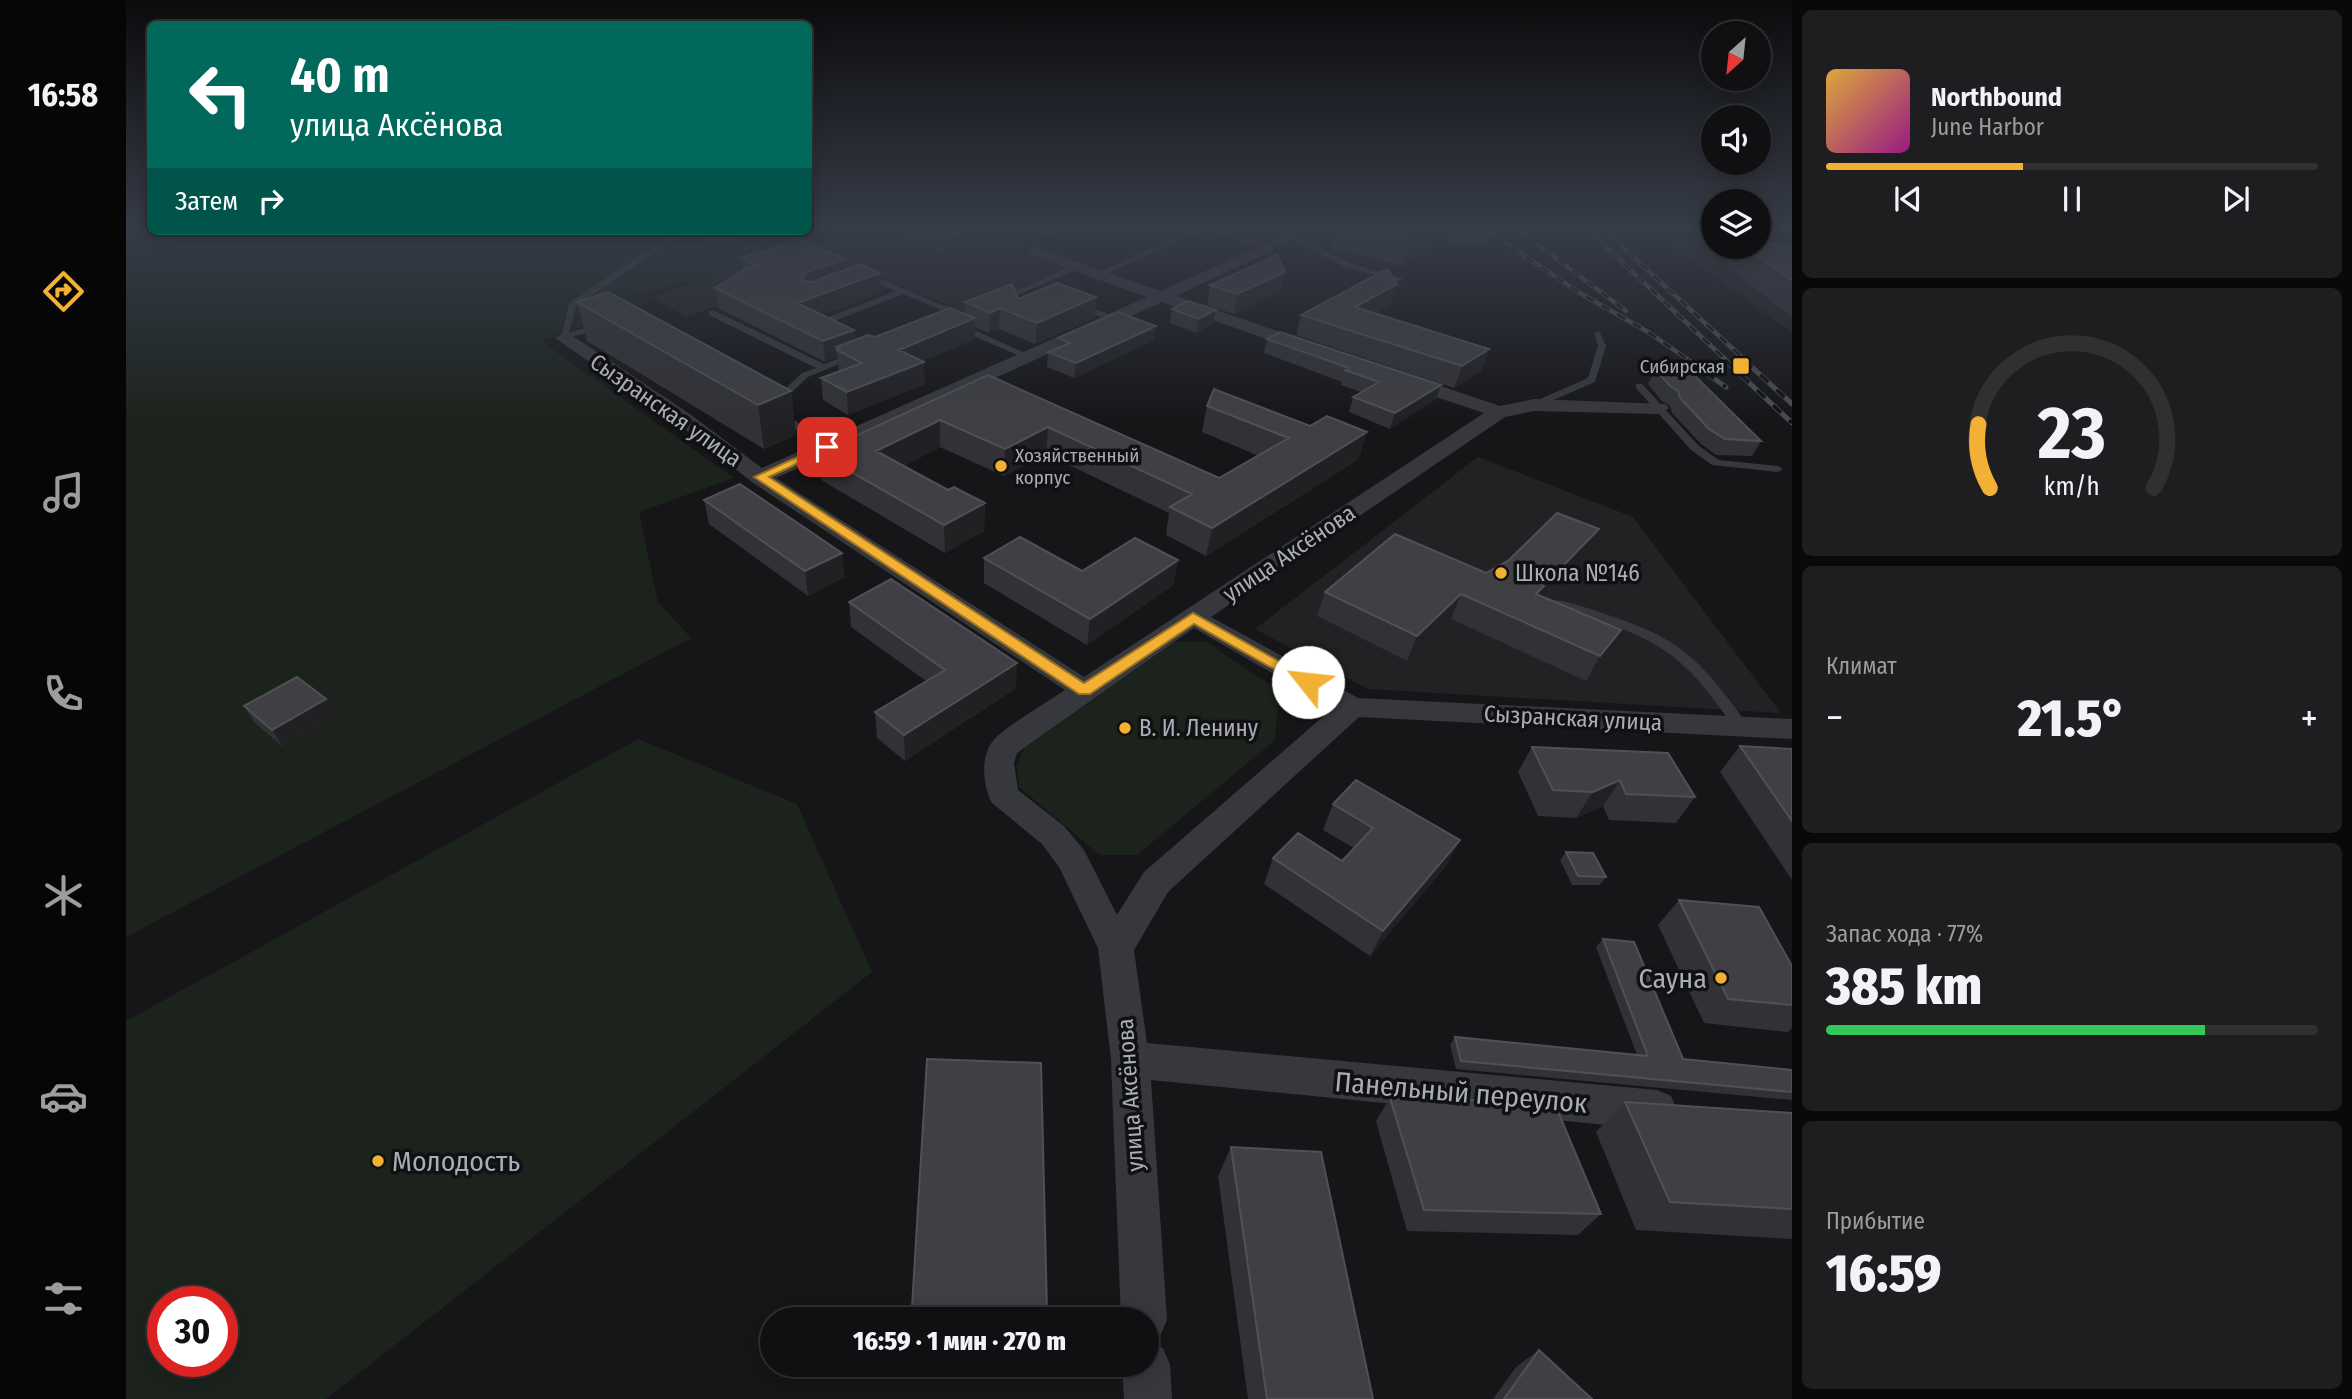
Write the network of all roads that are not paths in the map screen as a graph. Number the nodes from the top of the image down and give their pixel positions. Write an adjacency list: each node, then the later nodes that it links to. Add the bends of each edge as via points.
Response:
1 (591, 292): 17 (lane, via 572,305)
2 (901, 292): 15 (lane)
3 (907, 292): 12 (lane)
4 (1016, 292): 8 (lane)
5 (1144, 292): 7 (street)
6 (1171, 292): 7 (street)
7 (1159, 298): 13 (street); 19 (street)
8 (997, 300)
9 (1067, 300): 13 (lane)
10 (974, 310): 12 (lane)
11 (712, 313): 21 (lane)
12 (962, 315): 20 (lane, via 947,321)
13 (1113, 319): 20 (street)
14 (617, 320): 17 (lane)
15 (819, 324)
16 (1597, 334): 24 (lane, via 1602,346 1592,380)
17 (564, 338): 29 (street, Сызранская улица)
18 (861, 354): 21 (lane)
19 (1329, 355)
20 (1030, 357): 27 (street)
21 (824, 368): 27 (lane, via 805,375 770,407)
22 (1381, 372): 26 (street)
23 (1640, 386): 25 (lane)
24 (1534, 405): 25 (street, улица Аксёнова); 26 (street, улица Аксёнова)
25 (1659, 408): 28 (lane, via 1695,448 1716,463)
26 (1499, 412): 31 (street, улица Аксёнова)
27 (827, 447): 29 (street)
28 (1778, 469)
29 (760, 477): 32 (street, Сызранская улица)
30 (1538, 607): 34 (lane, via 1570,606 1661,641 1696,669)
31 (1193, 617): 32 (street, улица Аксёнова); 33 (street)
32 (1084, 690): 36 (street, улица Аксёнова, via 1004,747 999,763 1003,795 1053,835 1072,859)
33 (1353, 708): 34 (street, Сызранская улица); 36 (street, via 1156,882)
34 (1741, 726): 35 (street, Сызранская улица)
35 (1792, 729)
36 (1115, 948): 37 (street, улица Аксёнова)
37 (1130, 1060): 38 (street, Панельный переулок); 39 (street, улица Аксёнова)
38 (1695, 1114)
39 (1143, 1307)
40 (1147, 1377): 41 (street)
41 (1148, 1399)

